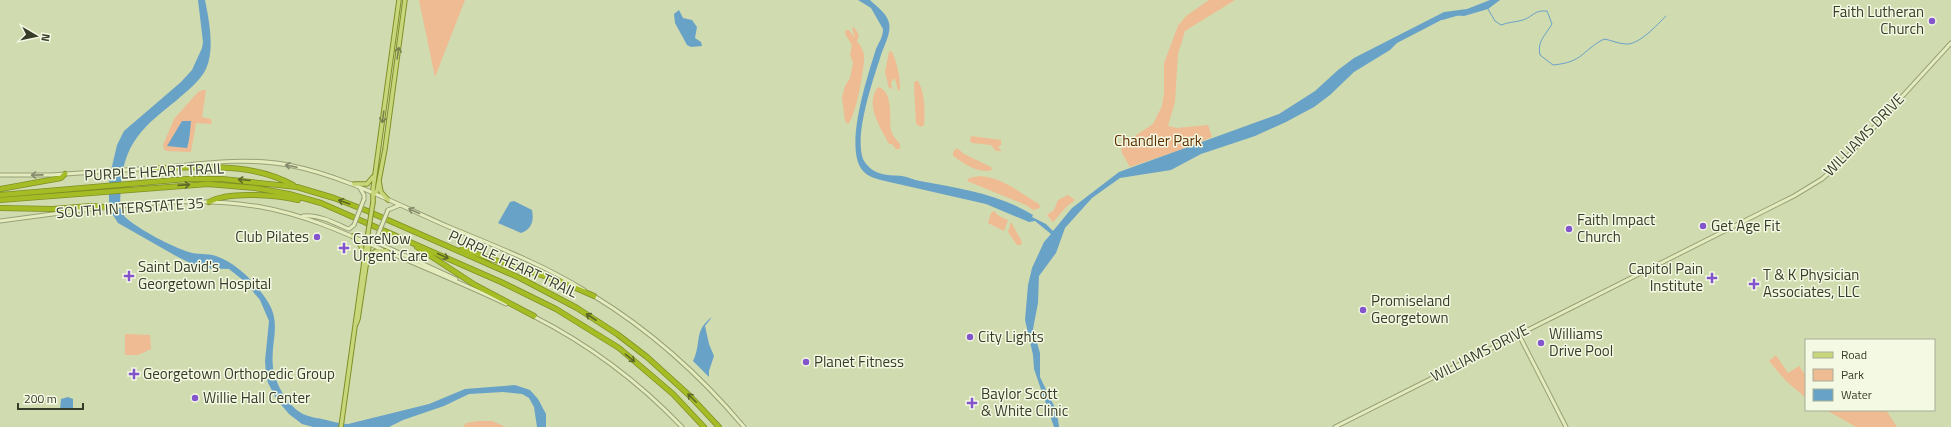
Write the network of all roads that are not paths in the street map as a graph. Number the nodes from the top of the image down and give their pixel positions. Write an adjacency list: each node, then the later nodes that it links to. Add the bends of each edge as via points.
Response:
1 (399, 0): 5 (main road, one-way to 5)
2 (405, 0): 8 (main road, one-way to 2)
3 (1951, 43): 34 (main road, WILLIAMS DRIVE, via 1846,158 1822,179 1794,196)
4 (152, 168): 7 (main road); 10 (main road, one-way to 4, via 310,170 261,162 218,162); 11 (highway, via 237,168 265,174)
5 (375, 173): 10 (main road, via 367,184); 14 (main road)
6 (0, 174): 7 (main road, one-way to 6)
7 (66, 174): 12 (highway, via 61,178)
8 (379, 177): 14 (main road, via 377,191); 17 (main road, via 381,190)
9 (144, 185): 11 (highway, PURPLE HEART TRAIL, one-way to 9, via 226,179 193,179); 13 (highway, PURPLE HEART TRAIL); 22 (highway, PURPLE HEART TRAIL, one-way to 22, via 243,186 308,199)
10 (356, 185): 14 (main road); 23 (main road, bridge, via 362,190 364,199 354,225 349,229 310,215)
11 (296, 187): 25 (highway, PURPLE HEART TRAIL, one-way to 11, via 347,203)
12 (0, 189)
13 (88, 190): 15 (highway, PURPLE HEART TRAIL); 16 (highway, PURPLE HEART TRAIL)
14 (374, 194): 17 (main road); 28 (main road, bridge)
15 (0, 195)
16 (0, 200)
17 (388, 200): 19 (main road)
18 (210, 202): 20 (main road, SOUTH INTERSTATE 35); 22 (highway, via 221,197 269,196 301,200); 23 (main road, SOUTH INTERSTATE 35, via 261,207)
19 (400, 205): 31 (main road, bridge, via 388,210 377,237 378,242); 32 (main road, one-way to 19, via 541,267)
20 (106, 207): 21 (highway); 24 (main road, SOUTH INTERSTATE 35)
21 (0, 208)
22 (342, 211): 27 (highway, PURPLE HEART TRAIL)
23 (301, 216): 26 (main road, SOUTH INTERSTATE 35)
24 (0, 221)
25 (393, 222): 32 (highway, via 487,259 562,282); 38 (highway, PURPLE HEART TRAIL, one-way to 25, via 690,396 648,358 577,308 520,278)
26 (352, 236): 28 (main road, SOUTH INTERSTATE 35); 30 (main road, via 361,246)
27 (407, 240): 33 (highway, via 475,285); 37 (highway, PURPLE HEART TRAIL, one-way to 37, via 536,298 586,327 619,348 656,379)
28 (367, 243): 29 (main road, SOUTH INTERSTATE 35); 30 (main road, via 369,246)
29 (387, 251): 30 (main road, via 375,252); 31 (main road, SOUTH INTERSTATE 35)
30 (365, 257): 35 (main road)
31 (468, 286): 33 (main road, SOUTH INTERSTATE 35)
32 (594, 296): 39 (main road, via 676,357 715,394)
33 (534, 316): 36 (main road, SOUTH INTERSTATE 35, via 578,342 620,372)
34 (1518, 333): 40 (main road, WILLIAMS DRIVE); 41 (main road)
35 (341, 427)
36 (682, 427)
37 (704, 427)
38 (719, 427)
39 (744, 427)
40 (1335, 427)
41 (1566, 427)

